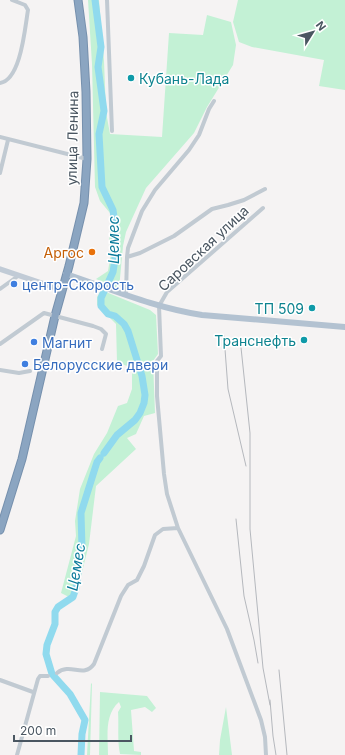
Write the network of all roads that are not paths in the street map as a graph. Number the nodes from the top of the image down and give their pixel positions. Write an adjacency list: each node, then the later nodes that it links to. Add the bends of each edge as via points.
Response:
1 (12, 0): 4 (street, via 25,5 28,10 22,49 14,73)
2 (78, 0): 9 (highway, улица Ленина, via 86,84)
3 (107, 0): 6 (street)
4 (0, 83)
5 (214, 101): 13 (street, via 199,135 142,210)
6 (112, 132)
7 (0, 137): 8 (street)
8 (8, 140): 9 (street); 10 (street)
9 (87, 159): 15 (highway, улица Ленина, via 84,202)
10 (0, 172)
11 (265, 189): 13 (street, via 244,200 212,209 174,236)
12 (263, 208): 20 (street, Саровская улица, via 167,292)
13 (126, 258): 19 (street)
14 (0, 269): 16 (main road)
15 (66, 274): 18 (highway, улица Ленина); 19 (main road)
16 (18, 276): 17 (street); 18 (main road)
17 (0, 289)
18 (62, 290): 21 (highway)
19 (126, 294): 20 (main road)
20 (160, 305): 22 (main road, via 202,316); 27 (street, via 162,356 157,361 157,396 167,494)
21 (55, 316): 23 (street, via 44,313); 24 (street, via 101,329 106,334); 28 (highway, via 22,459)
22 (345, 327)
23 (0, 344)
24 (102, 349)
25 (0, 370): 26 (street, via 19,373)
26 (30, 371)
27 (178, 528): 29 (street, via 162,529 155,536 137,580 128,585 121,596 91,669 67,669); 34 (street, via 227,629 261,720)
28 (0, 530)
29 (57, 673)
30 (48, 676): 32 (street, via 40,676)
31 (0, 680): 32 (street)
32 (33, 692): 33 (street)
33 (17, 755)
34 (266, 755)

